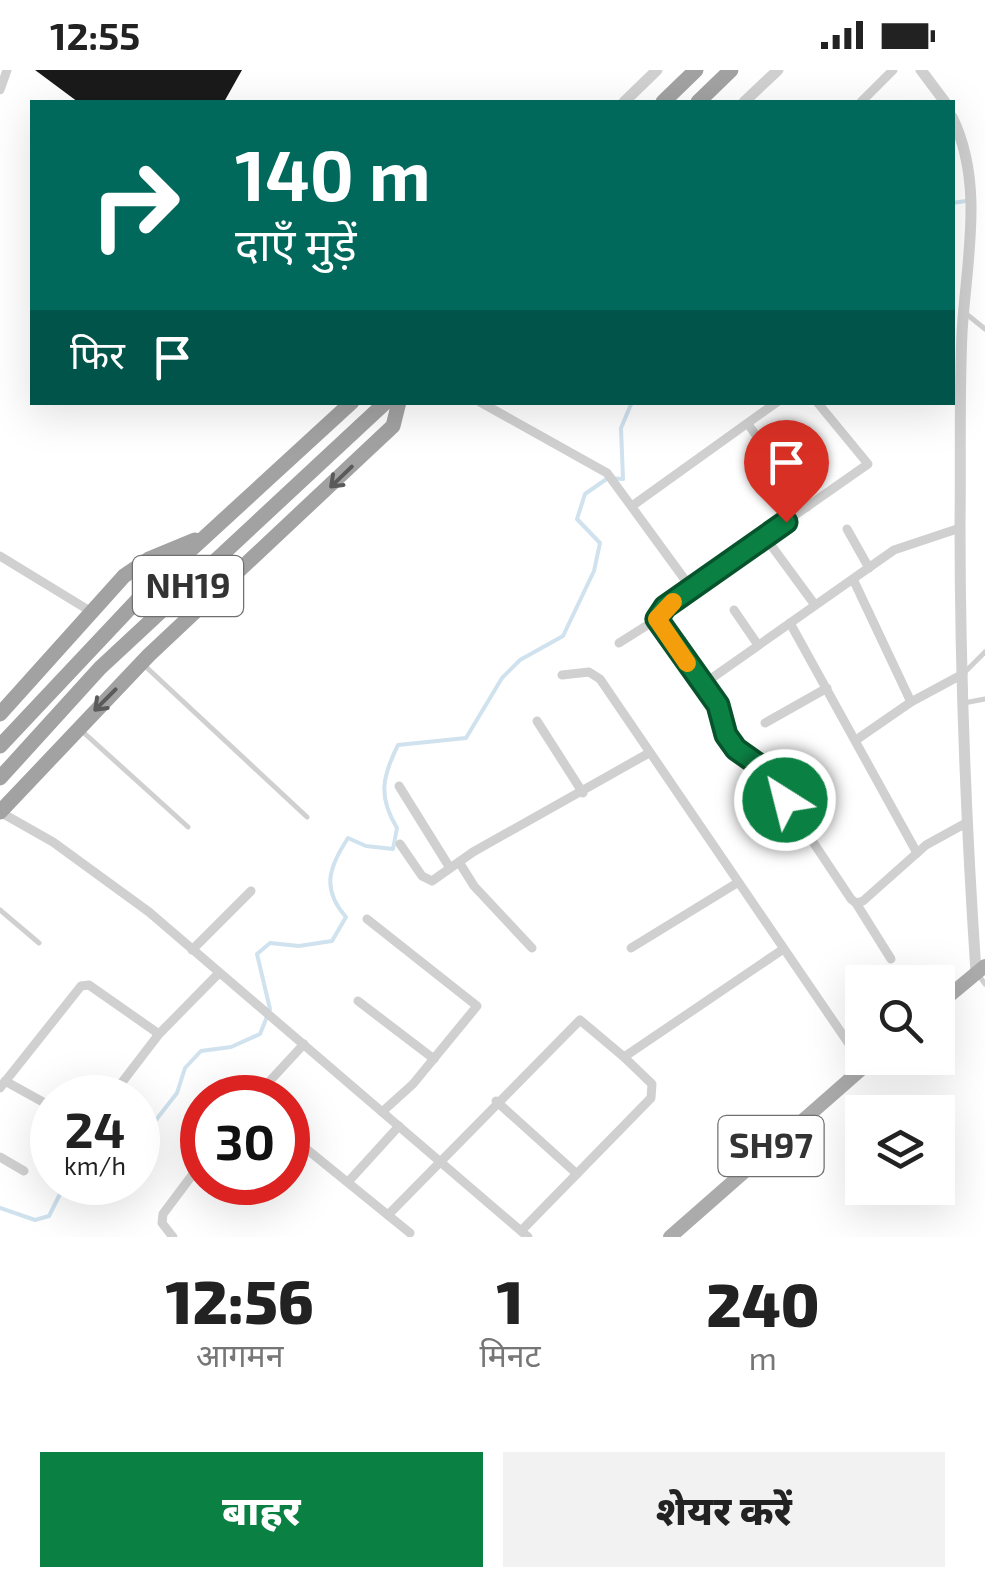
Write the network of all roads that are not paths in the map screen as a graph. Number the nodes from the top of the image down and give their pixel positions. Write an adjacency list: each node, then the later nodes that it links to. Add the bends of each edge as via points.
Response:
1 (7, 70): 8 (street)
2 (656, 70): 9 (street)
3 (696, 70): 10 (highway)
4 (731, 70): 11 (highway)
5 (778, 70): 12 (street)
6 (894, 70): 13 (street)
7 (922, 70): 14 (street)
8 (0, 90)
9 (626, 100)
10 (665, 100)
11 (700, 100)
12 (746, 100)
13 (864, 100)
14 (944, 100)
15 (955, 125): 16 (street, via 969,160 974,226)
16 (964, 312): 17 (lane); 27 (street)
17 (985, 329)
18 (349, 405): 29 (highway, NH19)
19 (383, 405): 58 (highway, NH19, via 100,668)
20 (398, 405): 43 (highway, one-way to 43, via 393,426)
21 (485, 405): 25 (street, via 607,473)
22 (774, 405): 24 (street)
23 (820, 405): 26 (street, via 868,464)
24 (748, 424): 25 (street); 26 (street)
25 (632, 506): 34 (street)
26 (807, 507): 30 (street)
27 (960, 528): 32 (street, via 904,545); 44 (street)
28 (846, 529): 32 (street)
29 (208, 535): 36 (highway, via 134,567); 56 (highway, NH19, via 86,651)
30 (765, 536): 34 (street); 35 (street)
31 (0, 556): 36 (street)
32 (869, 568): 33 (street)
33 (853, 579): 35 (street); 49 (street)
34 (691, 588): 38 (street)
35 (815, 605): 39 (street)
36 (90, 610): 51 (highway)
37 (734, 610): 41 (street)
38 (657, 619): 40 (street); 46 (street)
39 (790, 623): 41 (street); 47 (street)
40 (619, 643)
41 (758, 646): 46 (street)
42 (985, 652): 44 (lane)
43 (142, 663): 54 (highway, one-way to 54); 62 (lane)
44 (963, 674): 49 (street); 50 (street)
45 (562, 675): 57 (street, via 590,672 600,679)
46 (702, 684): 70 (street, via 718,705 726,735 763,768)
47 (826, 688): 53 (street); 55 (street)
48 (985, 700): 50 (lane)
49 (911, 702): 55 (street)
50 (964, 703): 63 (street)
51 (0, 714)
52 (537, 721): 60 (street)
53 (765, 723)
54 (78, 727): 61 (highway); 64 (lane)
55 (856, 740): 66 (street)
56 (0, 746)
57 (649, 753): 60 (street); 68 (street)
58 (0, 778)
59 (399, 786): 67 (street)
60 (583, 793): 67 (street)
61 (0, 812): 76 (street, via 53,842)
62 (307, 817)
63 (966, 822): 66 (street); 80 (street)
64 (188, 827)
65 (400, 844): 67 (street, via 426,880)
66 (917, 854): 70 (street)
67 (455, 865): 74 (street)
68 (737, 883): 75 (street); 77 (street)
69 (251, 892): 76 (street)
70 (856, 904): 78 (street)
71 (0, 910): 73 (lane)
72 (367, 919): 87 (street, via 477,1006)
73 (38, 943)
74 (532, 948)
75 (631, 948)
76 (192, 950): 79 (street)
77 (782, 950): 83 (street); 86 (street)
78 (891, 959)
79 (219, 973): 84 (street); 85 (street)
80 (982, 974): 81 (main road)
81 (955, 993)
82 (358, 1002): 87 (street)
83 (845, 1031)
84 (159, 1034): 88 (street); 91 (street, via 88,984 81,986)
85 (304, 1044): 89 (street); 94 (street)
86 (624, 1057): 93 (street, via 580,1020); 100 (street, via 652,1084 652,1098)
87 (434, 1060): 94 (street)
88 (128, 1075)
89 (275, 1075)
90 (854, 1075): 106 (main road, SH97)
91 (3, 1084): 92 (street)
92 (30, 1097)
93 (496, 1101): 98 (street); 100 (street)
94 (382, 1112): 95 (street)
95 (399, 1126): 98 (street); 101 (street)
96 (310, 1152): 101 (street)
97 (0, 1157): 99 (street)
98 (438, 1161): 103 (street); 105 (street)
99 (24, 1171)
100 (577, 1174): 105 (street)
101 (348, 1182): 103 (street)
102 (180, 1191): 107 (street, via 163,1214)
103 (388, 1214): 104 (street)
104 (410, 1233)
105 (524, 1234)
106 (676, 1235)
107 (172, 1237)

